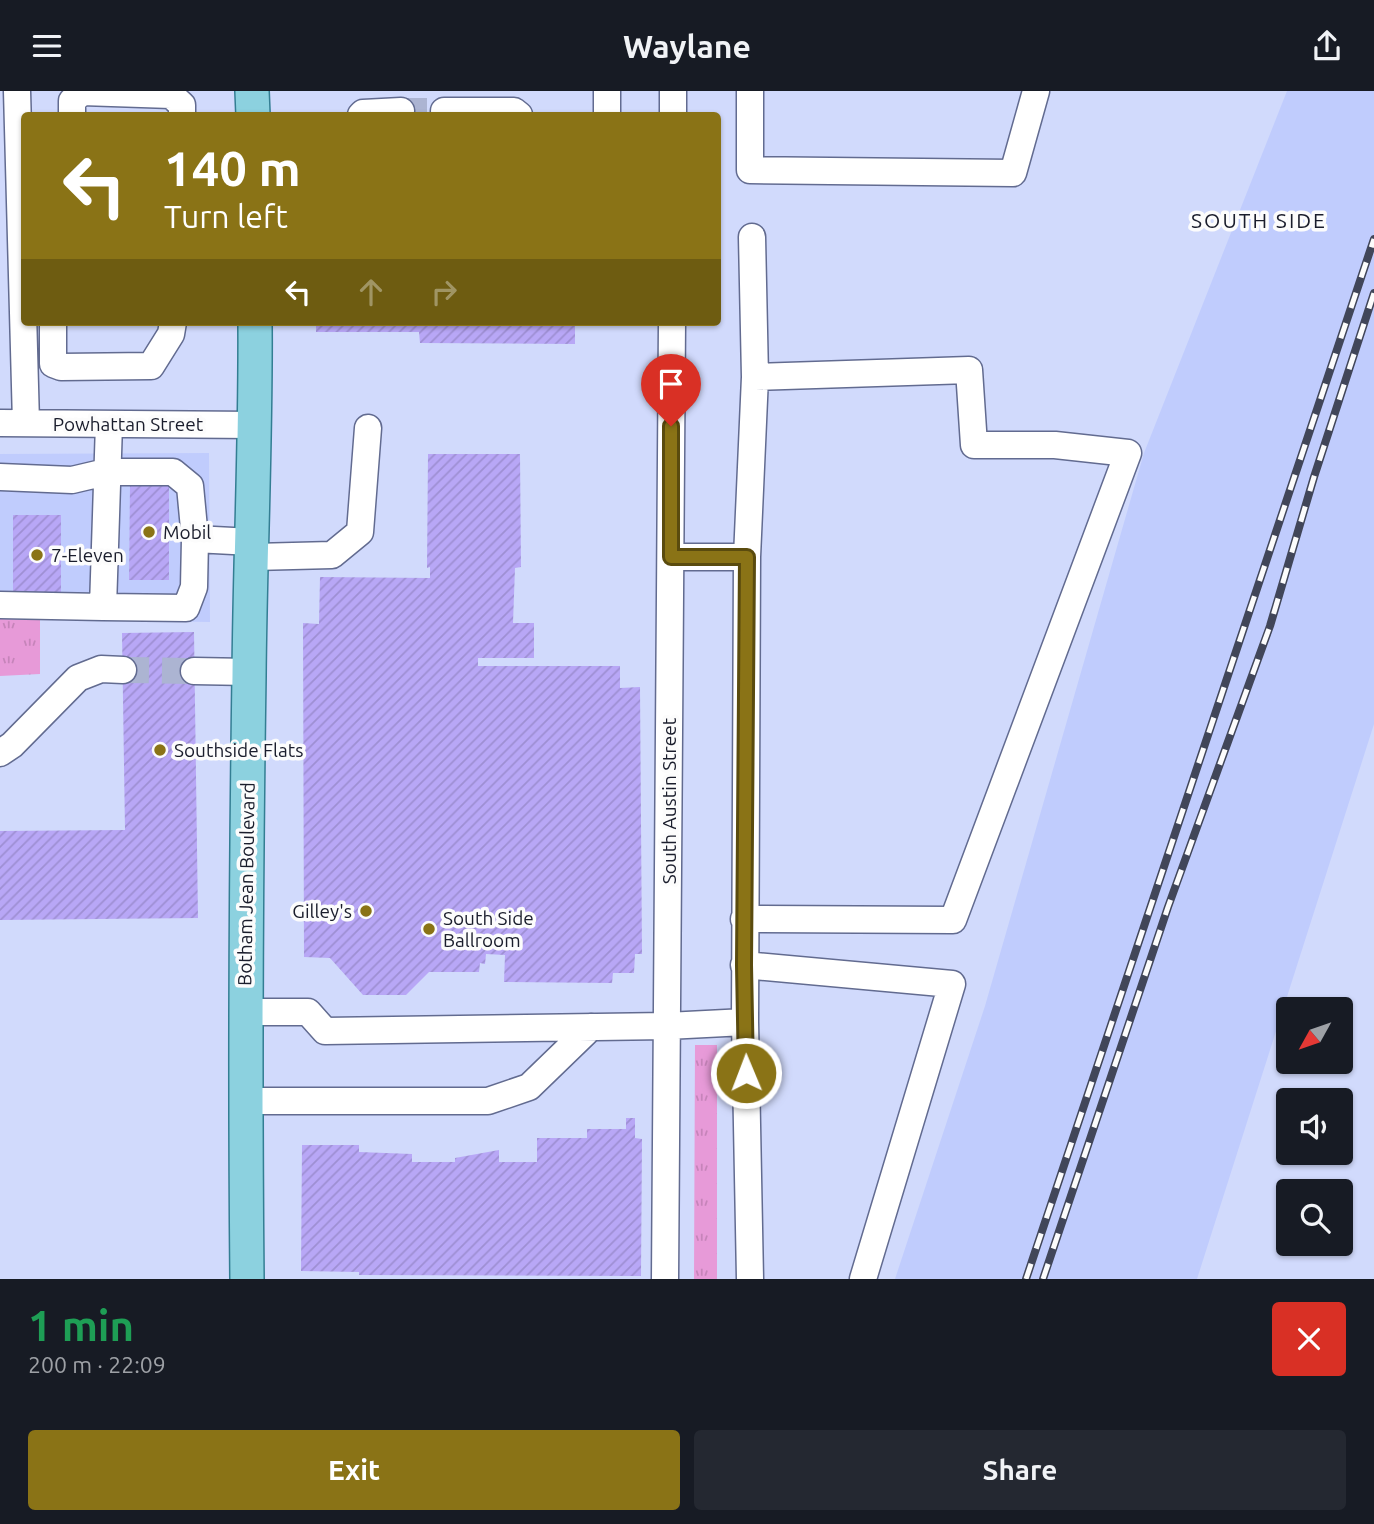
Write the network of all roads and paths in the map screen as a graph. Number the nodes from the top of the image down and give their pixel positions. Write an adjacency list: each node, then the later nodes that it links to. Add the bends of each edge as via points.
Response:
1 (17, 91): 18 (street)
2 (252, 91): 12 (main road)
3 (607, 91): 15 (street)
4 (673, 91): 16 (street)
5 (750, 91): 6 (street, via 750,170 1013,173)
6 (1036, 91)
7 (129, 104): 10 (street, via 82,92 72,101); 11 (street, via 171,95 182,105)
8 (401, 111): 13 (street)
9 (444, 111): 14 (street)
10 (72, 112)
11 (182, 112)
12 (253, 112)
13 (382, 112)
14 (515, 112)
15 (607, 112)
16 (673, 112)
17 (752, 237): 24 (street)
18 (21, 239)
19 (23, 326): 26 (street)
20 (53, 326): 21 (street, via 53,364 61,367 151,366)
21 (172, 326)
22 (255, 326): 28 (main road, Botham Jean Boulevard)
23 (672, 326): 34 (street, South Austin Street)
24 (755, 377): 35 (street); 42 (street, via 969,370 974,445 1055,445 1128,453 953,921)
25 (0, 423): 26 (street, Powhattan Street)
26 (26, 423): 27 (street, Powhattan Street)
27 (109, 424): 28 (street, Powhattan Street); 30 (street)
28 (255, 425): 33 (main road, Botham Jean Boulevard)
29 (368, 428): 33 (street, via 360,532 332,555)
30 (106, 472): 31 (street, via 72,480); 32 (street, via 173,472 190,486); 37 (street)
31 (0, 477)
32 (195, 539): 33 (street); 37 (street, via 194,587 186,608)
33 (252, 549): 40 (main road, Botham Jean Boulevard)
34 (671, 557): 35 (street); 46 (street, South Austin Street)
35 (747, 557): 42 (street)
36 (0, 605): 37 (street)
37 (103, 607)
38 (123, 670): 41 (street, via 101,669 78,678)
39 (194, 671): 40 (street)
40 (249, 672): 44 (main road, Botham Jean Boulevard)
41 (0, 753)
42 (744, 919): 43 (street)
43 (744, 965): 45 (street); 52 (street, via 952,984)
44 (244, 1012): 47 (street, via 308,1012 325,1031); 48 (main road, Botham Jean Boulevard)
45 (745, 1022): 46 (street); 51 (street)
46 (667, 1026): 47 (street); 50 (street, South Austin Street)
47 (591, 1027): 48 (street, via 529,1087 488,1101)
48 (245, 1101): 49 (main road, Botham Jean Boulevard)
49 (247, 1279)
50 (665, 1279)
51 (750, 1279)
52 (863, 1279)

